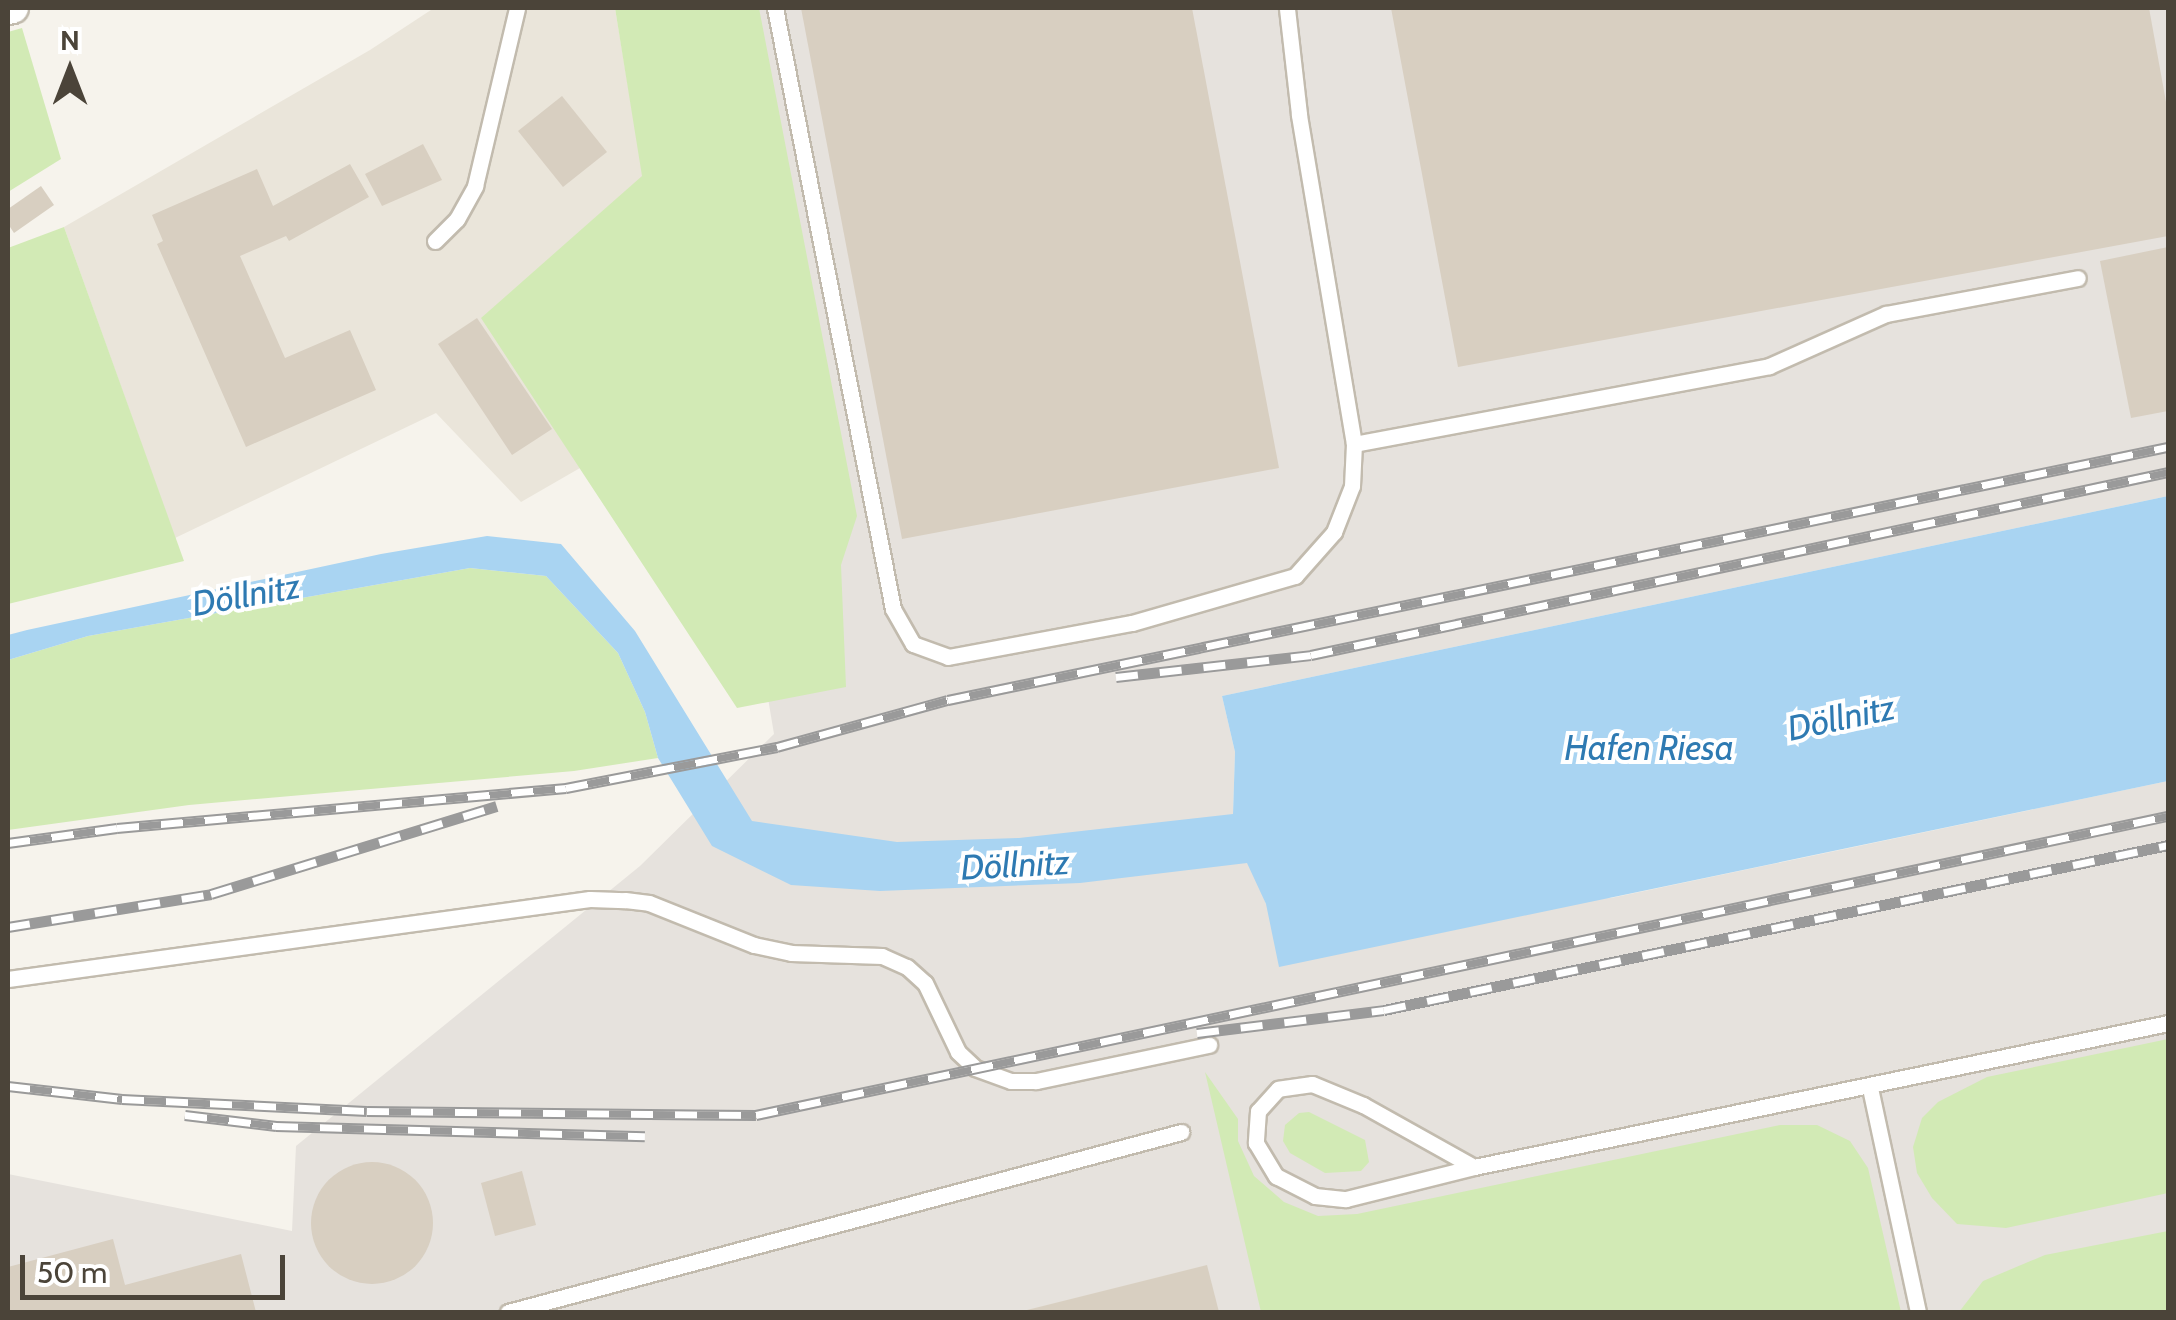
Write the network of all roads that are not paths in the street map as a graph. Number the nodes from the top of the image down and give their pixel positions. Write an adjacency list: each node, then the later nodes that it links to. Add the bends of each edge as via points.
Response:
1 (517, 8): 4 (lane, via 475,186 457,219)
2 (775, 8): 6 (lane, via 894,609 912,644 948,657 966,654 1132,623 1295,576 1334,532 1352,486)
3 (1287, 8): 6 (lane)
4 (435, 240)
5 (2078, 278): 6 (lane, via 1886,314 1770,366)
6 (1354, 444)
7 (8, 979): 9 (lane, via 590,899 625,900 649,903 754,945 882,956 925,983 958,1052 975,1068 1010,1081)
8 (2168, 1024): 10 (lane)
9 (1209, 1045)
10 (1870, 1088): 12 (lane); 14 (lane)
11 (1181, 1132): 13 (lane)
12 (1474, 1167): 12 (lane, via 1312,1084 1278,1089 1258,1111 1256,1143 1263,1160 1276,1176 1315,1196 1376,1194)
13 (508, 1312)
14 (1918, 1312)

